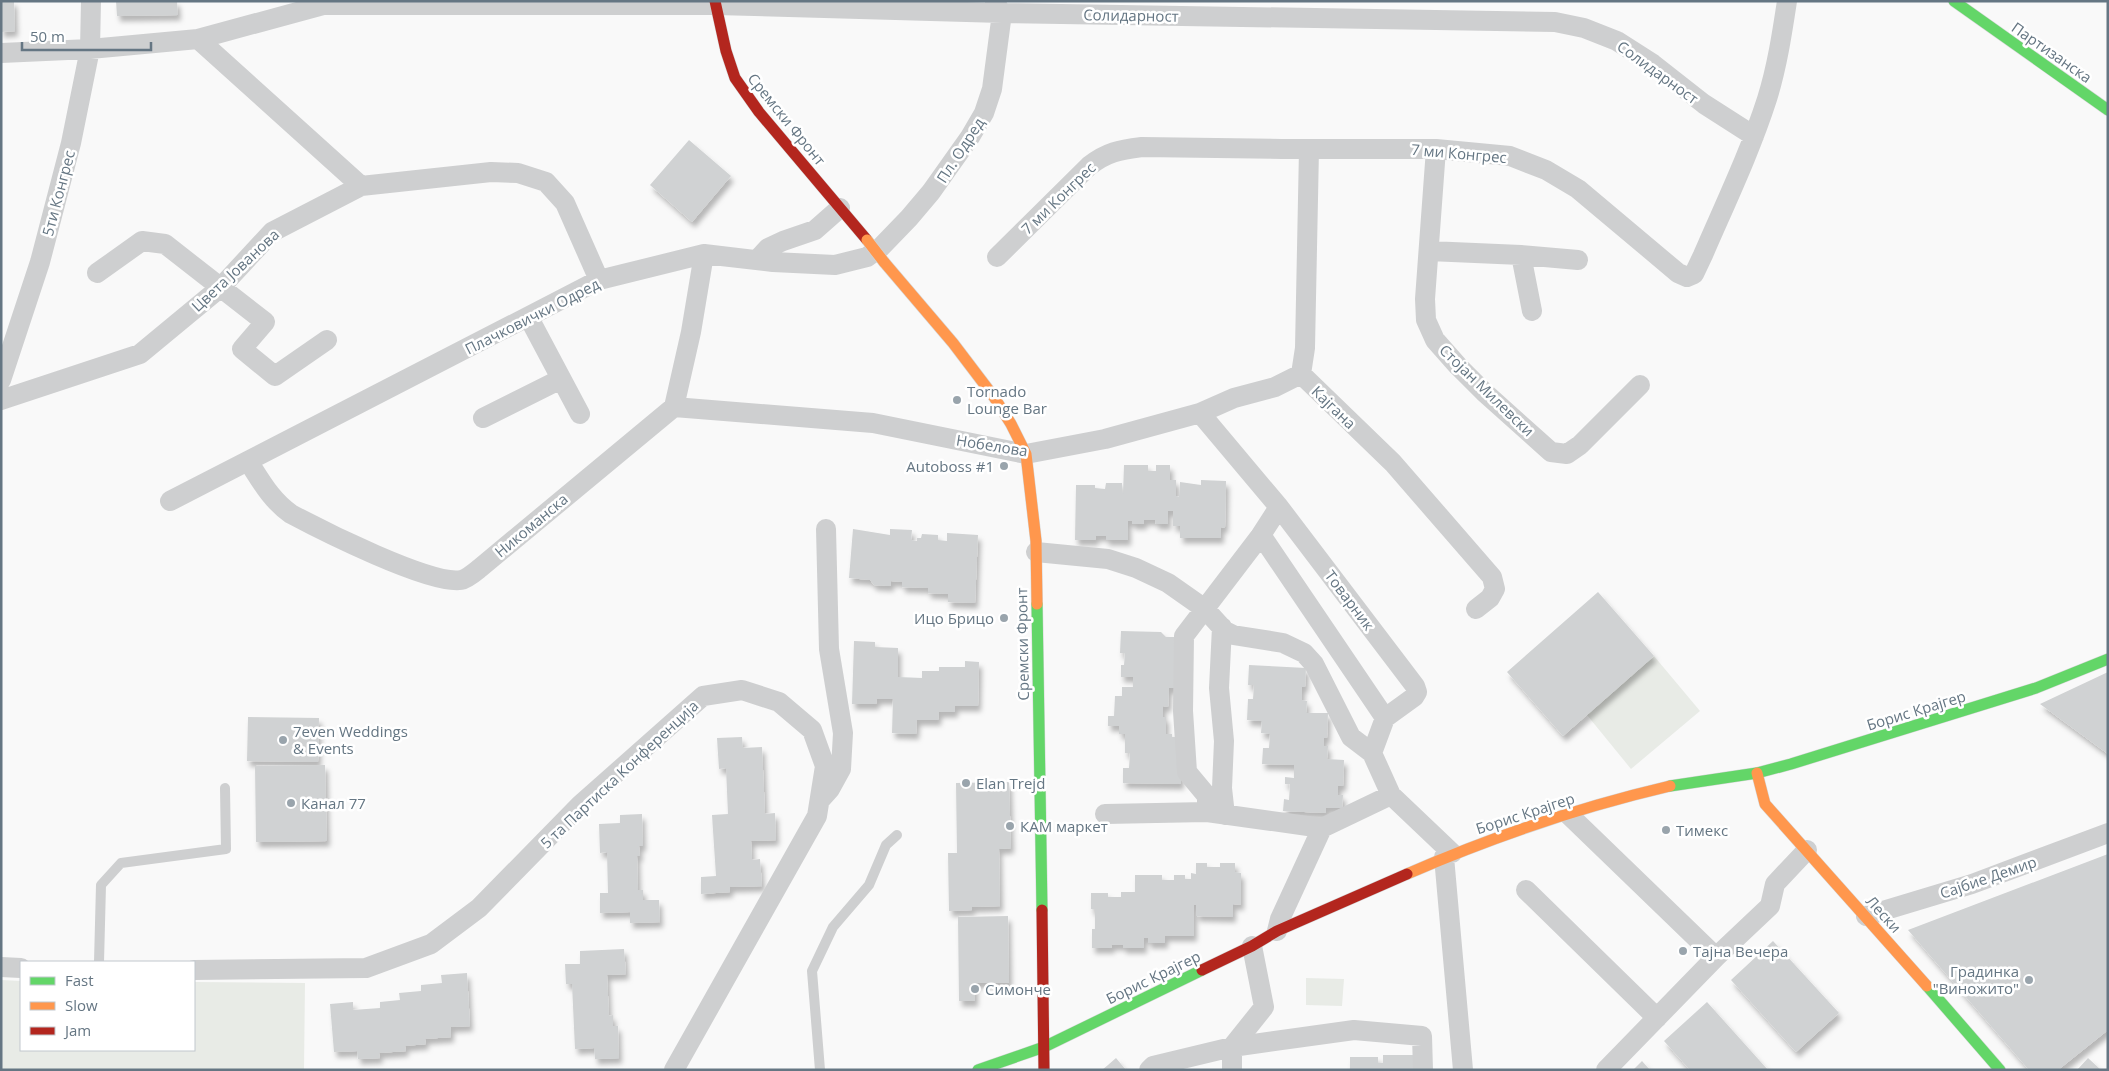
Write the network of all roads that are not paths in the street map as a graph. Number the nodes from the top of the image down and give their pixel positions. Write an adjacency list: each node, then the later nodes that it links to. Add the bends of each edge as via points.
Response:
1 (91, 1): 8 (street, 5ти Конгрес)
2 (1787, 1): 11 (street, 7 ми Конгрес, via 1782,38)
3 (1954, 1): 10 (street, Партизанска)
4 (590, 2): 5 (street, Солидарност); 7 (street, Солидарност, via 323,5)
5 (716, 3): 6 (street, Солидарност); 15 (street, Сремски Фронт, via 735,78 759,112)
6 (998, 7): 11 (street, Солидарност, via 1555,22 1584,28 1617,41); 16 (street, Пл. Одред, via 992,89 984,113 951,165)
7 (198, 38): 8 (street, Солидарност); 14 (street)
8 (90, 49): 9 (street, Солидарност); 31 (street, 5ти Конгрес, via 59,195)
9 (1, 53)
10 (2108, 110)
11 (1754, 136): 12 (street, 7 ми Конгрес, via 1694,274 1687,277 1678,273 1578,189 1546,170 1510,156)
12 (1436, 148): 13 (street, 7 ми Конгрес); 17 (street, Стојан Милевски)
13 (1309, 149): 20 (street, 7 ми Конгрес, via 1121,149 1104,155 1089,166); 29 (street, Кајгана, via 1305,348)
14 (361, 186): 24 (street, Цвета Јованова, via 491,172 518,173 546,182 565,203); 25 (street, Цвета Јованова, via 272,232)
15 (840, 208): 21 (street, via 815,230 775,244); 38 (street, Сремски Фронт, bridge, via 994,397)
16 (909, 218): 21 (street, Плачковички Одред, via 881,247 852,262 835,265)
17 (1429, 251): 19 (street); 32 (street, Стојан Милевски, via 1426,320 1434,340 1484,392 1552,452 1567,454 1580,445)
18 (704, 254): 21 (street, Плачковички Одред); 24 (street, Плачковички Одред); 34 (street)
19 (1521, 255): 22 (street); 26 (street)
20 (997, 258)
21 (756, 260)
22 (1578, 260)
23 (97, 273): 25 (street, via 142,241 165,244)
24 (599, 280): 27 (street, Плачковички Одред)
25 (221, 287): 28 (street, via 265,322 242,349 276,376); 33 (street, Цвета Јованова, via 140,354)
26 (1532, 311)
27 (529, 318): 30 (street); 39 (street, Плачковички Одред)
28 (327, 340)
29 (1301, 374): 35 (street, Нобелова, via 1275,387 1234,398); 46 (street, Кајгана, via 1393,463 1492,577 1495,589 1490,598)
30 (561, 379): 36 (street); 37 (street)
31 (1, 380)
32 (1640, 385)
33 (1, 400)
34 (674, 407): 38 (street, Нобелова, via 872,423); 39 (street, Никоманска, via 462,580 440,578 388,559 291,514 269,495)
35 (1200, 413): 38 (street, Нобелова, via 1105,439); 41 (street, Товарник)
36 (580, 414)
37 (483, 418)
38 (1026, 454): 44 (street, Сремски Фронт)
39 (248, 461): 40 (street, Плачковички Одред)
40 (170, 501)
41 (1279, 507): 43 (street); 49 (street, Товарник, via 1415,686 1417,692 1414,697)
42 (826, 528): 60 (street, via 829,648 843,733 841,769)
43 (1261, 536): 45 (street); 49 (street)
44 (1036, 552): 45 (street, via 1108,559 1136,568 1168,583); 80 (street, Сремски Фронт)
45 (1204, 609): 47 (street); 63 (street, via 1184,636 1182,711 1187,772 1207,796)
46 (1476, 609)
47 (1222, 627): 50 (street, via 1233,635 1283,643 1304,653 1314,664 1351,737); 63 (street, via 1219,688 1224,741 1222,788)
48 (2108, 659): 51 (street, Борис Крајгер, via 2036,688)
49 (1385, 718): 50 (street)
50 (1372, 752): 56 (street)
51 (1809, 758): 52 (street, Борис Крајгер); 53 (street)
52 (1758, 772): 54 (street, Борис Крајгер); 61 (street, Лески)
53 (1780, 778)
54 (1701, 782): 57 (street); 64 (street, Борис Крајгер, via 1619,798)
55 (225, 788): 75 (lane, via 226,849 122,863 101,885)
56 (1388, 788): 65 (street, via 1372,805); 69 (street)
57 (1733, 789)
58 (1773, 795): 61 (street)
59 (1750, 796): 61 (street)
60 (819, 801): 78 (street, 5 та Партиска Конференција, via 825,766 812,730 779,702 742,690 703,696 580,805 479,908 430,944 366,968); 82 (street, 5 та Партиска Конференција, via 817,816)
61 (1770, 810): 68 (street, Лески)
62 (1105, 814): 63 (street)
63 (1216, 814): 65 (street)
64 (1568, 815): 69 (street, Борис Крајгер); 74 (street)
65 (1322, 828): 72 (street)
66 (2108, 833): 71 (street, Сајбие Демир, via 1972,884)
67 (897, 835): 83 (lane, via 886,845 869,885 833,927 812,971)
68 (1807, 850): 71 (street, Лески); 74 (street, via 1775,884 1770,906)
69 (1448, 855): 72 (street, Борис Крајгер); 89 (street)
70 (1526, 890): 79 (street)
71 (1866, 916): 91 (street, Лески)
72 (1277, 931): 73 (street, Борис Крајгер)
73 (1252, 946): 80 (street, Борис Крајгер); 81 (street, via 1264,1006)
74 (1716, 958): 79 (street)
75 (100, 961)
76 (1, 967): 77 (street)
77 (20, 968)
78 (195, 970)
79 (1657, 1018): 90 (street)
80 (1044, 1047): 84 (street, Борис Крајгер); 85 (street, Сремски Фронт)
81 (1232, 1047): 86 (street, via 1153,1066); 87 (street); 88 (street, via 1354,1030 1422,1036)
82 (674, 1070)
83 (820, 1070)
84 (978, 1070)
85 (1044, 1070)
86 (1149, 1070)
87 (1232, 1070)
88 (1423, 1070)
89 (1463, 1070)
90 (1606, 1070)
91 (2000, 1070)

